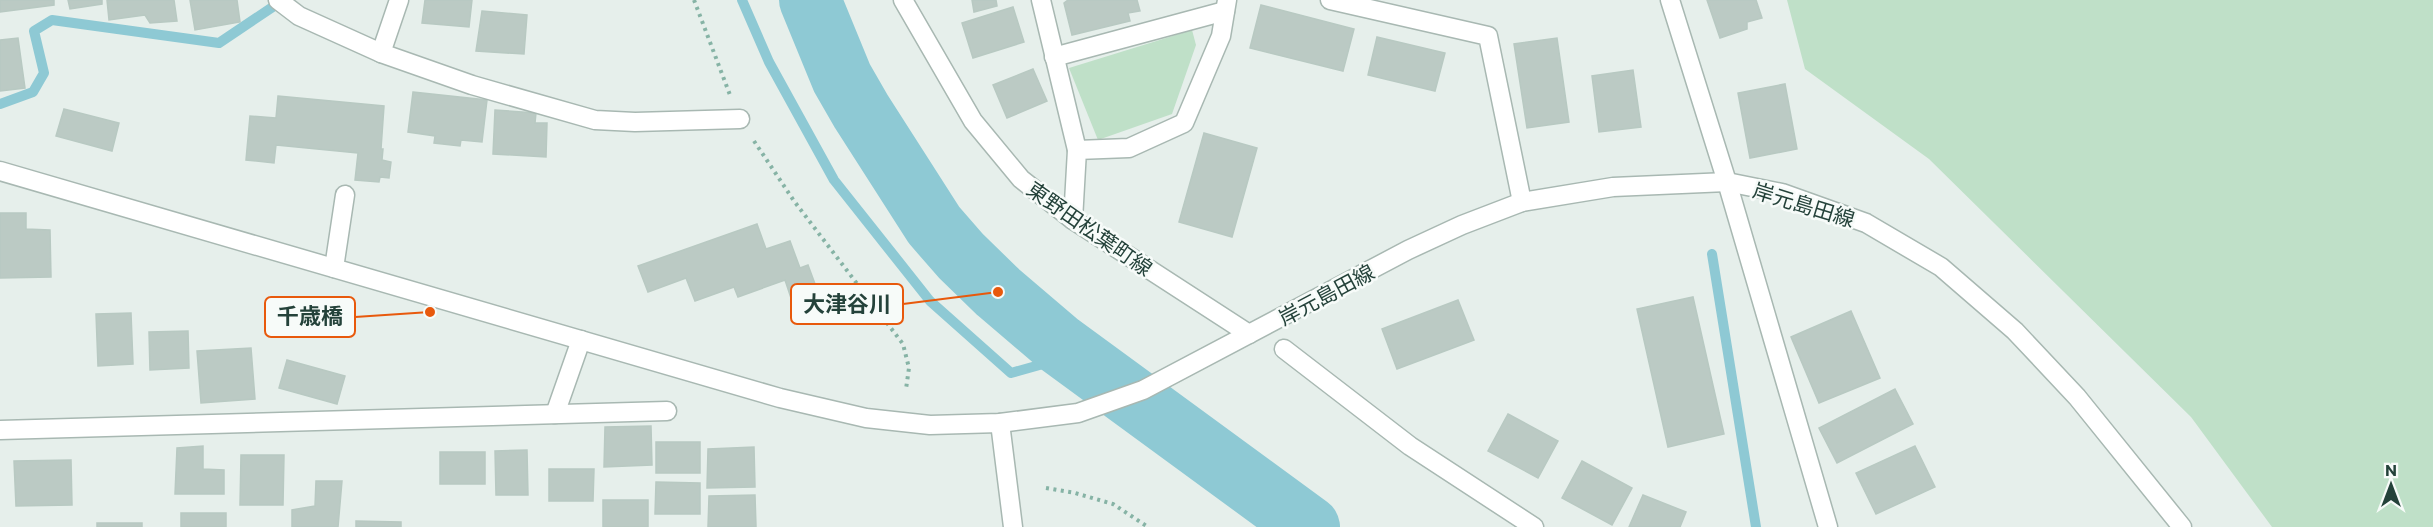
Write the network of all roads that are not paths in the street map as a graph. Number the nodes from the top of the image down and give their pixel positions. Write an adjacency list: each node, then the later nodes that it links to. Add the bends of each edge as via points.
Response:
1 (278, 0): 8 (street, via 299,16)
2 (399, 0): 8 (street)
3 (903, 0): 16 (street, 東野田松葉町線, via 973,121 1021,179)
4 (1041, 0): 9 (street)
5 (1330, 0): 15 (street, via 1488,36)
6 (1670, 0): 13 (street)
7 (1226, 5): 9 (street); 11 (street, via 1221,36 1184,123 1129,148)
8 (381, 53): 10 (street, via 472,85 595,120)
9 (1054, 57): 11 (street)
10 (740, 119)
11 (1077, 150): 16 (street)
12 (0, 171): 17 (street, 岸元島田線)
13 (1727, 182): 15 (street, 岸元島田線, via 1613,187); 27 (street); 28 (street, 岸元島田線, via 1782,193 1866,223 1941,267 2015,331 2069,389)
14 (345, 195): 17 (street)
15 (1522, 202): 18 (street, 岸元島田線, via 1408,250)
16 (1073, 220): 18 (street, 東野田松葉町線)
17 (334, 268): 19 (street, 岸元島田線)
18 (1249, 334): 23 (street, 岸元島田線, via 1143,390 1078,413)
19 (581, 340): 22 (street); 23 (street, 岸元島田線, via 780,398 866,418 930,425)
20 (1284, 349): 26 (street, via 1410,446)
21 (667, 411): 22 (street)
22 (555, 414): 24 (street)
23 (1000, 423): 25 (street)
24 (0, 430)
25 (1013, 527)
26 (1534, 527)
27 (1828, 527)
28 (2182, 527)

